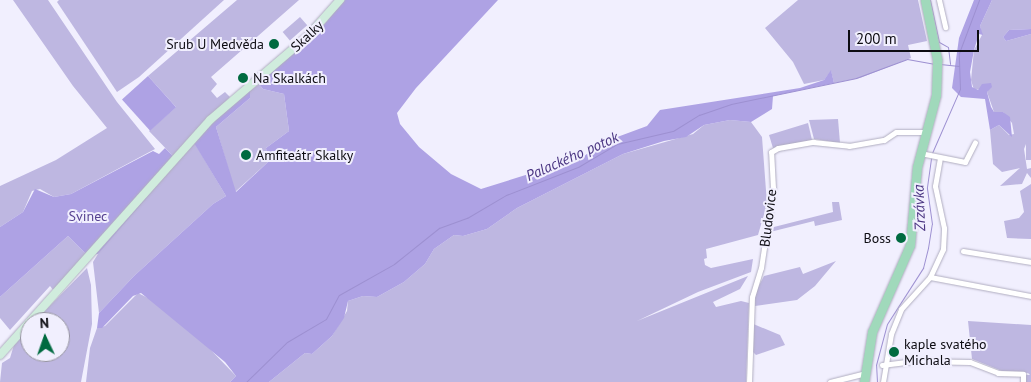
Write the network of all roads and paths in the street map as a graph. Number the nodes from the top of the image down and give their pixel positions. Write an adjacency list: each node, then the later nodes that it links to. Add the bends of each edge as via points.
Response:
1 (340, 0): 15 (street, Skalky, via 319,25 210,120)
2 (925, 0): 5 (main road)
3 (939, 0): 4 (street)
4 (941, 8): 5 (street); 6 (street)
5 (931, 10): 7 (main road, via 937,64 936,96)
6 (945, 27)
7 (926, 132): 9 (main road); 18 (street, Bludovice, via 896,132 882,140 849,146 814,142 771,152 773,188 761,268 752,297)
8 (975, 142): 10 (street, via 966,162)
9 (923, 154): 10 (street); 17 (main road, via 910,245 872,332)
10 (938, 157): 13 (street, via 935,186 945,238 939,261)
11 (963, 251): 12 (street)
12 (1031, 262)
13 (930, 277): 14 (street); 16 (street, via 901,309 890,334)
14 (1031, 296)
15 (0, 355)
16 (884, 365): 20 (street); 21 (street, via 914,361 970,362 998,373 1022,374)
17 (865, 377): 19 (street)
18 (749, 382)
19 (830, 382)
20 (883, 382)
21 (1022, 382)

